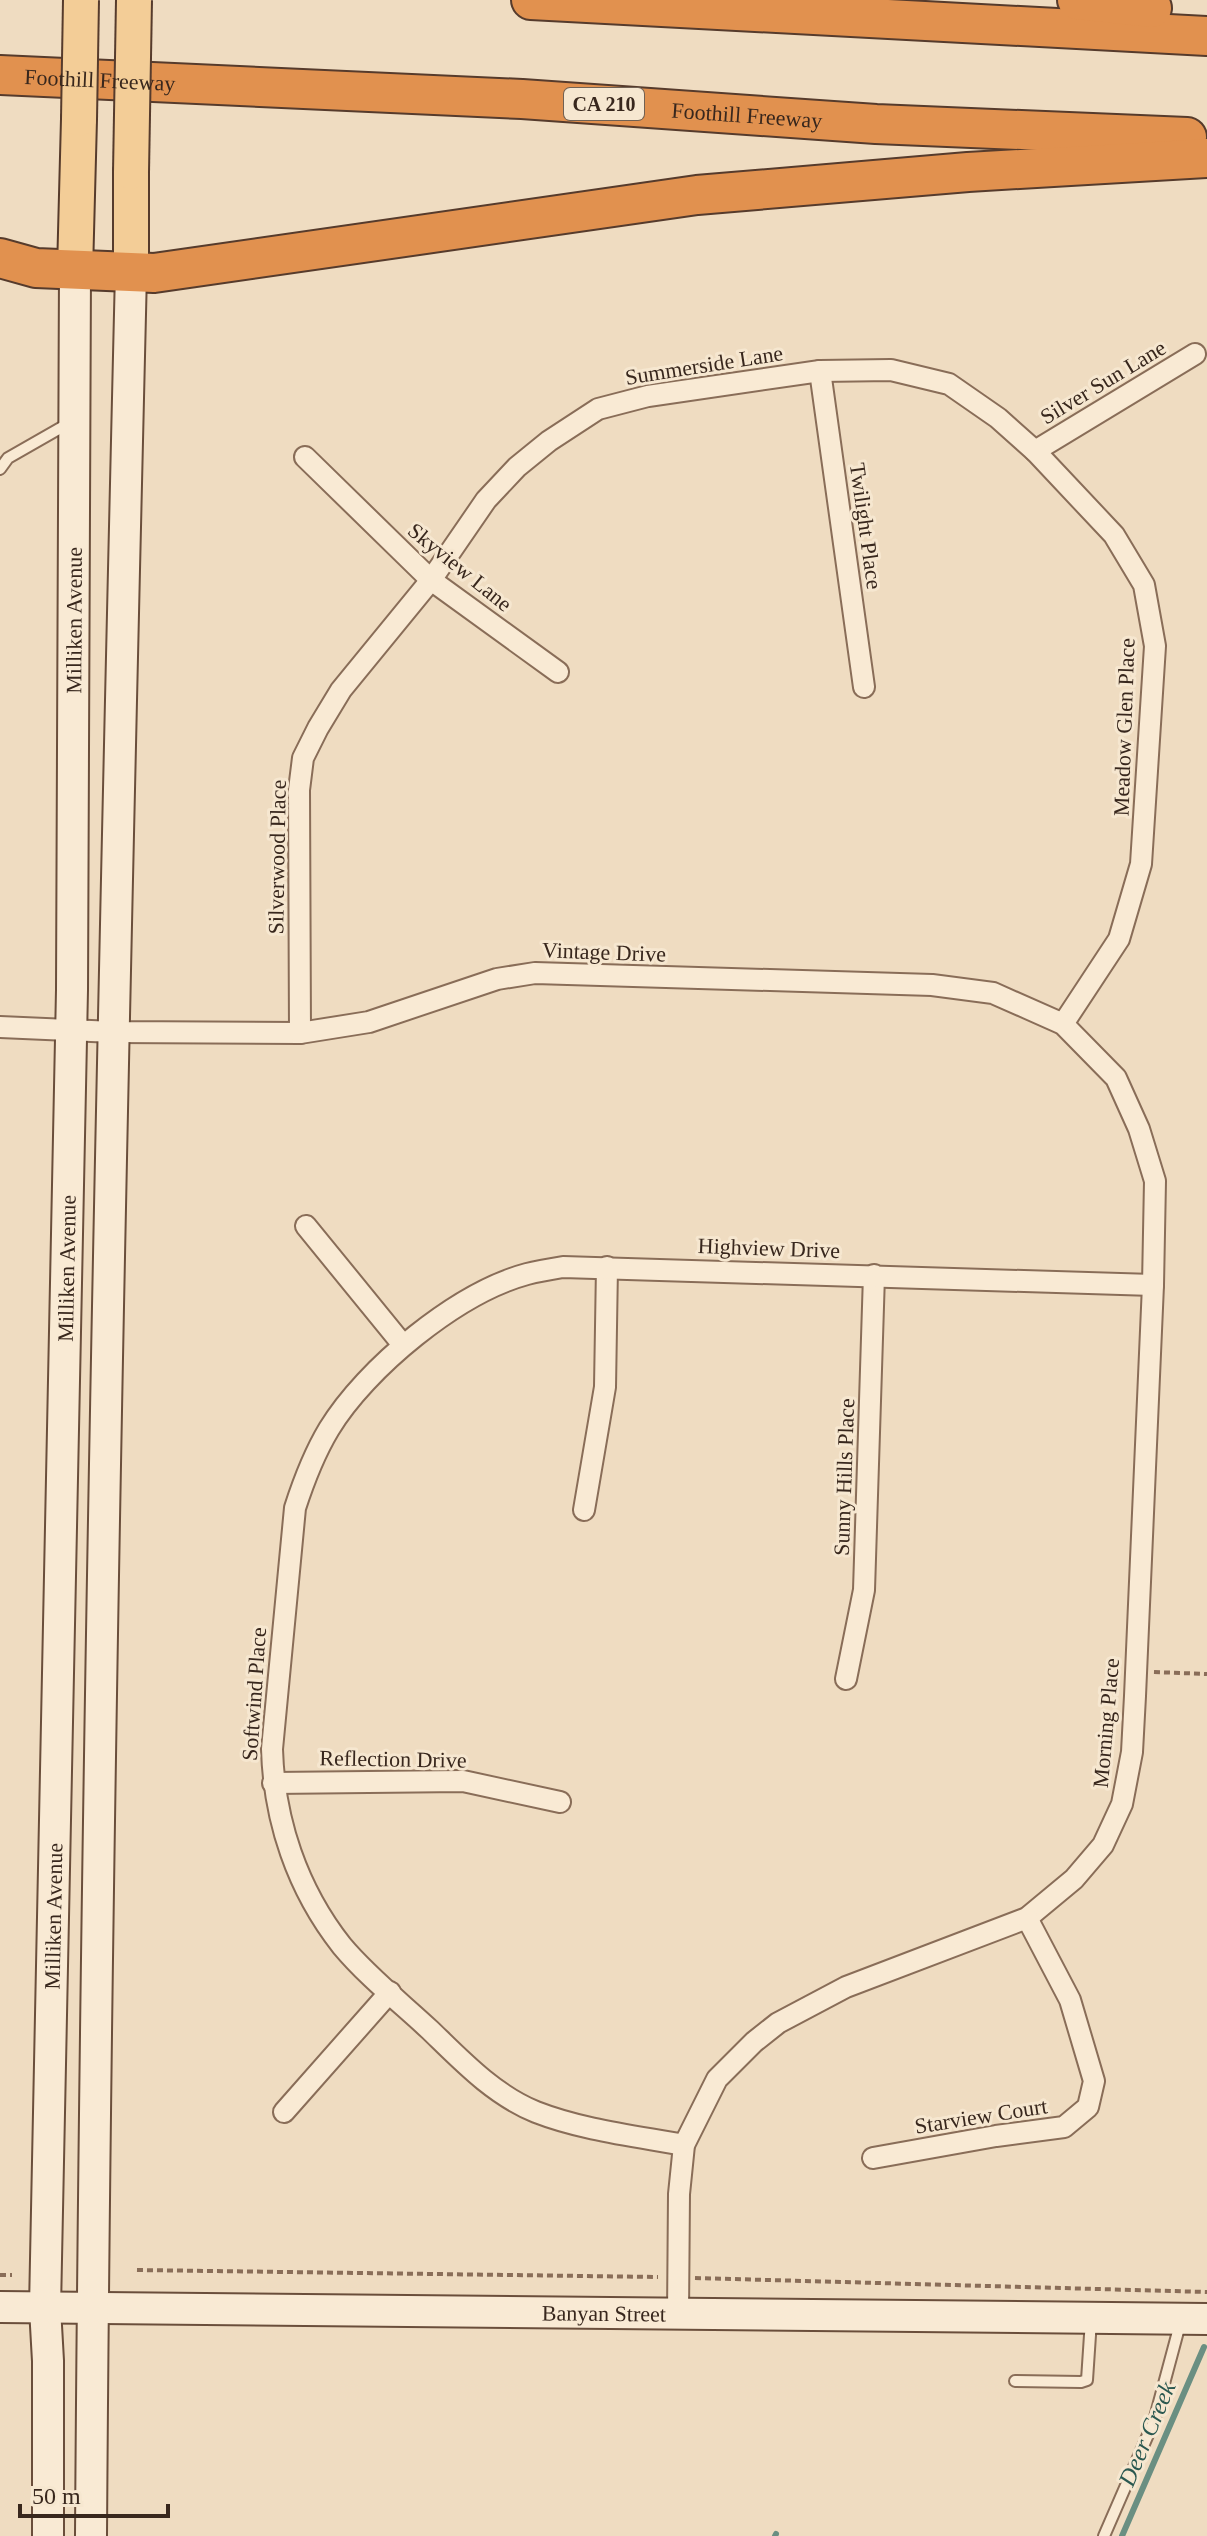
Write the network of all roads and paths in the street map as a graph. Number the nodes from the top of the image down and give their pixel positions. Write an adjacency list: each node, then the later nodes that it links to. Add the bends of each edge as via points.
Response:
1 (81, 0): 11 (main road, Milliken Avenue, bridge)
2 (134, 0): 12 (main road, Milliken Avenue, bridge)
3 (531, 0): 6 (highway)
4 (1077, 0): 5 (highway)
5 (1207, 13)
6 (1207, 36)
7 (0, 75): 8 (highway, Foothill Freeway / CA 210)
8 (1207, 138)
9 (1207, 158): 12 (highway, via 697,195 154,273)
10 (0, 258): 11 (highway)
11 (75, 271): 12 (highway); 15 (main road, Milliken Avenue)
12 (131, 272): 25 (main road, Milliken Avenue)
13 (1195, 354): 16 (street, Silver Sun Lane)
14 (820, 371): 16 (street, Summerside Lane, via 891,370 949,384); 19 (street, Summerside Lane, via 648,396 598,409 517,467 486,500); 21 (street, Twilight Place)
15 (76, 419): 18 (lane, via 8,458); 24 (main road, Milliken Avenue)
16 (1035, 451): 22 (street, Meadow Glen Place, via 1114,535 1144,585 1155,646 1141,864 1119,939)
17 (305, 457): 19 (street, Skyview Lane)
18 (0, 469)
19 (431, 580): 20 (street, Skyview Lane); 26 (street, Silverwood Place, via 341,690 303,758)
20 (558, 672)
21 (864, 687)
22 (1063, 1024): 26 (street, Vintage Drive, via 993,993 932,985 535,973 497,979 369,1022); 30 (street, Morning Place, via 1116,1078 1139,1129 1155,1181)
23 (0, 1027): 24 (street, Vintage Drive)
24 (71, 1030): 25 (street, Vintage Drive); 46 (main road, Milliken Avenue)
25 (114, 1032): 26 (street, Vintage Drive); 47 (main road, Milliken Avenue)
26 (300, 1033)
27 (306, 1226): 31 (street)
28 (607, 1267): 29 (street, Highview Drive); 31 (street, Highview Drive, via 525,1274 453,1309); 32 (street, via 605,1387)
29 (874, 1275): 30 (street, Highview Drive); 35 (street, Sunny Hills Place, via 864,1590)
30 (1153, 1285): 33 (street, Morning Place)
31 (403, 1345): 36 (street, Softwind Place, via 363,1382 329,1429 295,1508)
32 (584, 1510)
33 (1136, 1671): 34 (path); 38 (street, Morning Place, via 1132,1752 1122,1804 1103,1845 1074,1879)
34 (1207, 1674)
35 (846, 1679)
36 (273, 1783): 37 (street, Reflection Drive, via 463,1781); 39 (street, Softwind Place, via 288,1847 308,1897 343,1947)
37 (560, 1802)
38 (1027, 1918): 41 (street, Morning Place, via 846,1987 778,2023 717,2079); 42 (street, Starview Court, via 1070,2000 1094,2081 1088,2107 1064,2127)
39 (390, 1992): 40 (street); 41 (street, Softwind Place, via 499,2092 536,2112)
40 (284, 2112)
41 (684, 2145): 48 (street, Morning Place)
42 (873, 2158)
43 (0, 2275): 44 (path)
44 (12, 2275)
45 (0, 2307): 46 (main road, Banyan Street)
46 (45, 2308): 47 (main road, Banyan Street); 52 (main road, Milliken Avenue)
47 (92, 2309): 48 (main road, Banyan Street); 53 (main road, Milliken Avenue)
48 (678, 2315): 49 (main road, Banyan Street)
49 (1091, 2318): 50 (main road, Banyan Street); 51 (lane, via 1087,2380)
50 (1194, 2319): 54 (lane)
51 (1015, 2381)
52 (48, 2536)
53 (91, 2536)
54 (1104, 2536)

